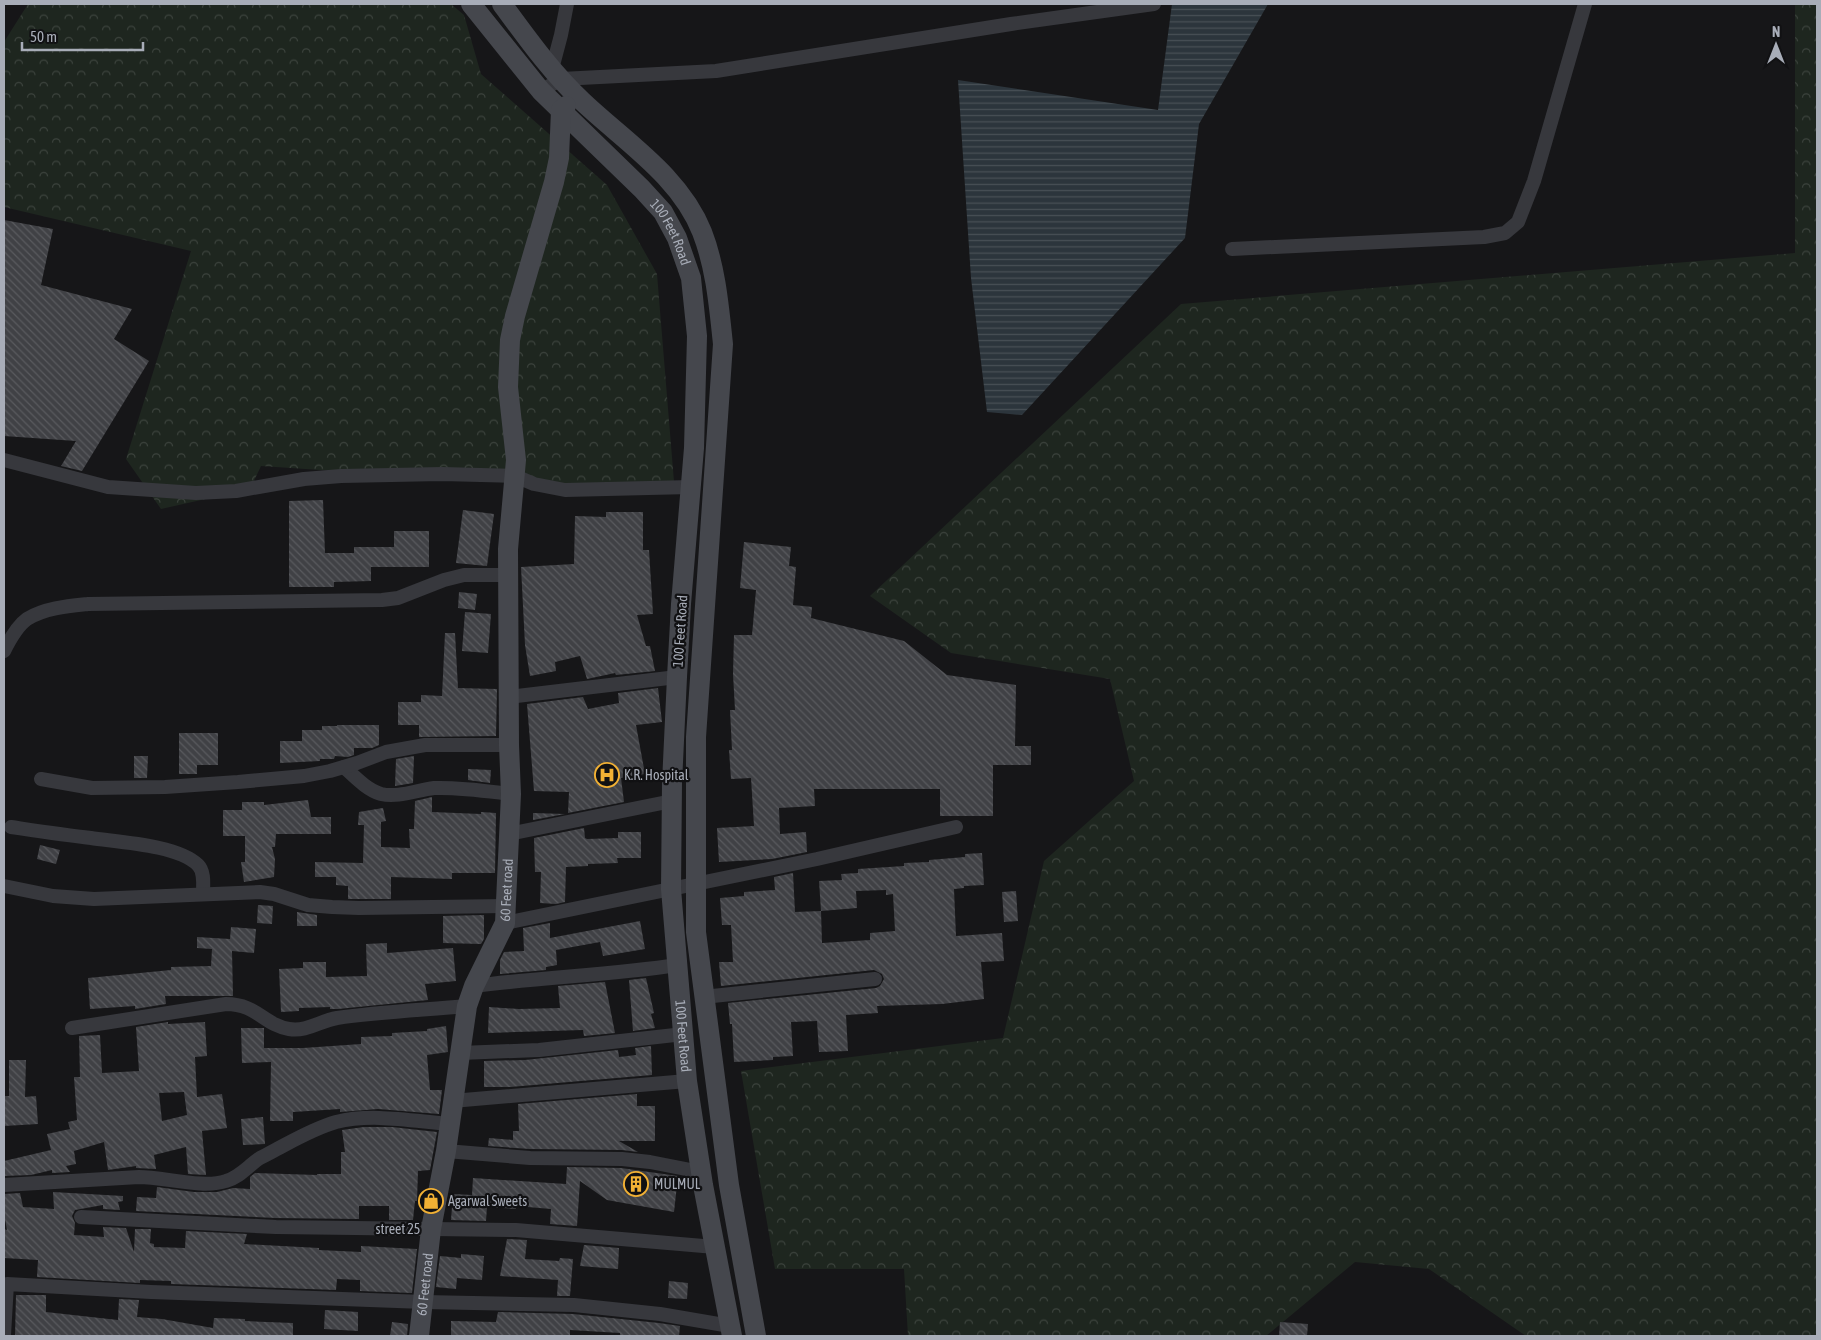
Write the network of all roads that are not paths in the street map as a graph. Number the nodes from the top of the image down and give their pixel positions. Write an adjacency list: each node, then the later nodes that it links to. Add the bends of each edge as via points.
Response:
1 (471, 4): 7 (street, 100 Feet Road)
2 (502, 4): 6 (street, 100 Feet Road)
3 (567, 4): 6 (street)
4 (1154, 4): 6 (street, via 716,71)
5 (1585, 4): 10 (street, via 1534,181 1518,222 1512,228 1496,236 1484,237)
6 (557, 74): 7 (street); 8 (street, 100 Feet Road)
7 (541, 91): 9 (street, 100 Feet Road)
8 (578, 97): 9 (street); 26 (street, 100 Feet Road, via 657,168 684,200 702,232 716,283 723,344 696,737)
9 (561, 110): 12 (street, 60 Feet road, via 559,158 554,182 510,340 508,387 515,441); 13 (street, 100 Feet Road, via 663,212 677,238 691,278 697,336)
10 (1232, 249)
11 (4, 460): 12 (street, via 108,486 196,493 236,491 341,476 442,474)
12 (513, 485): 13 (street, via 534,484 565,490); 14 (street, 60 Feet road)
13 (691, 487): 16 (street, 100 Feet Road)
14 (508, 575): 15 (street, via 464,575 398,598 382,600 59,607 27,620); 17 (street, 60 Feet road)
15 (4, 651)
16 (677, 677): 17 (street); 22 (street, 100 Feet Road)
17 (508, 697): 18 (street, 60 Feet road)
18 (509, 745): 19 (street, via 417,746 386,752); 21 (street, 60 Feet road)
19 (344, 767): 20 (street, via 304,776 165,787 92,788); 21 (street, via 370,790 382,794 434,788)
20 (41, 779)
21 (511, 794): 25 (street, 60 Feet road)
22 (672, 801): 25 (street); 28 (street, 100 Feet Road)
23 (11, 827): 29 (street, via 130,842 178,854 197,863 202,870)
24 (956, 827): 26 (street)
25 (509, 834): 30 (street, 60 Feet road)
26 (696, 884): 28 (street); 34 (street, 100 Feet Road, via 696,932)
27 (4, 886): 29 (street, via 53,896 94,899)
28 (671, 889): 30 (street); 31 (street, 100 Feet Road)
29 (203, 894): 30 (street, via 260,892 308,905)
30 (505, 915): 33 (street, 60 Feet road)
31 (678, 965): 33 (street, via 626,973 570,975); 37 (street, 100 Feet Road)
32 (875, 979): 34 (street)
33 (474, 986): 35 (street, 60 Feet road)
34 (703, 996): 52 (street, 100 Feet Road, via 728,1185)
35 (467, 1006): 36 (street, via 335,1018 304,1029 289,1029 242,1005 226,1004); 38 (street, 60 Feet road)
36 (72, 1028)
37 (684, 1034): 38 (street, via 538,1050); 39 (street, 100 Feet Road)
38 (460, 1053): 40 (street, 60 Feet road)
39 (687, 1081): 40 (street); 43 (street, 100 Feet Road)
40 (452, 1101): 41 (street, 60 Feet road)
41 (449, 1124): 42 (street, 60 Feet road); 44 (street, via 373,1118 335,1122 259,1159 226,1182 210,1184 139,1177)
42 (446, 1151): 43 (street, via 530,1158 622,1159); 46 (street, 60 Feet road)
43 (701, 1172): 47 (street, 100 Feet Road)
44 (4, 1185)
45 (81, 1217): 46 (street, street 25, via 276,1227)
46 (431, 1229): 47 (street, street 25, via 516,1230); 48 (street, 60 Feet road)
47 (715, 1247): 49 (street, 100 Feet Road)
48 (424, 1302): 49 (street, via 582,1306 660,1314); 50 (street, via 7,1284); 51 (street, 60 Feet road)
49 (731, 1331)
50 (4, 1335)
51 (419, 1336)
52 (756, 1336)

